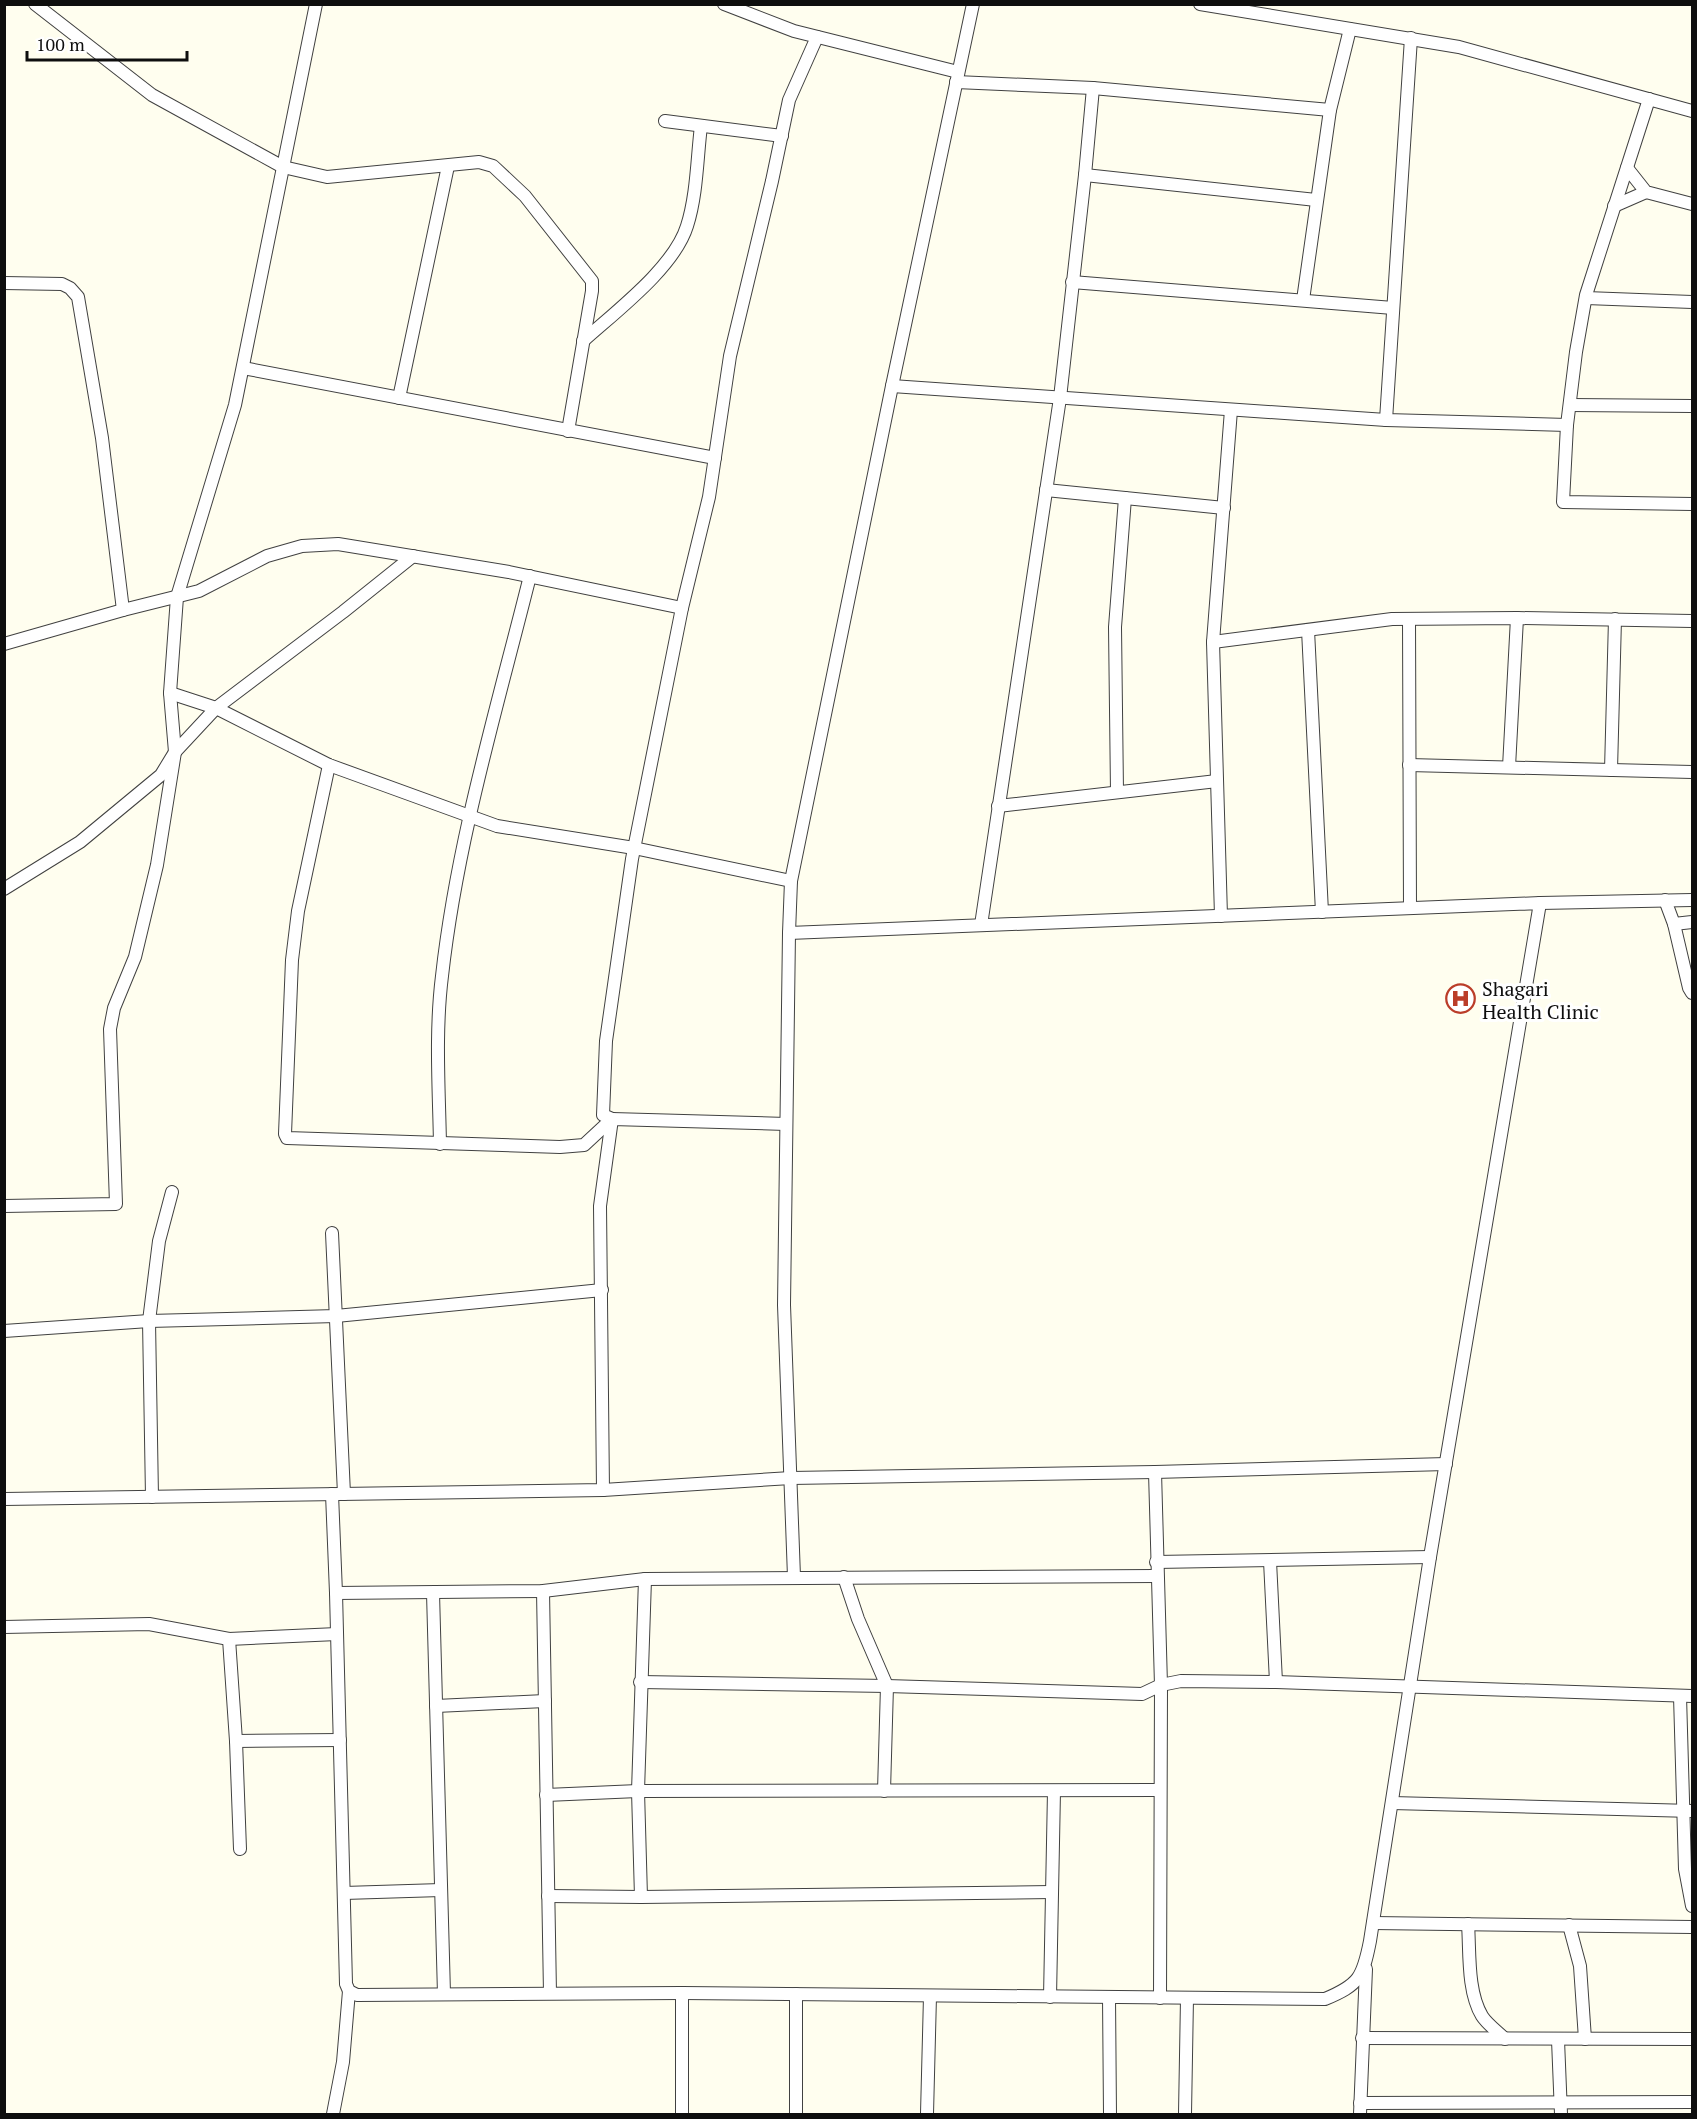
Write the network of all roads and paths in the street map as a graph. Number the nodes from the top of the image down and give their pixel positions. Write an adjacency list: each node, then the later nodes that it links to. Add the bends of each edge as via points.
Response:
1 (35, 4): 18 (street, via 152,94)
2 (316, 4): 18 (street)
3 (724, 4): 7 (street)
4 (973, 4): 9 (street)
5 (1200, 4): 6 (street)
6 (1350, 29): 8 (street); 12 (street)
7 (817, 37): 9 (street); 16 (street, via 789,100)
8 (1411, 38): 11 (street, via 1459,47); 30 (street)
9 (957, 77): 10 (street); 33 (street)
10 (1093, 88): 12 (street); 20 (street)
11 (1649, 99): 13 (street); 19 (street)
12 (1330, 110): 22 (street)
13 (1692, 111)
14 (665, 121): 15 (street)
15 (701, 126): 16 (street); 31 (street, via 687,227 669,260)
16 (782, 136): 42 (street, via 730,356)
17 (448, 166): 18 (street, via 327,177); 31 (street, via 479,162 493,166 525,196 592,280); 34 (street)
18 (283, 167): 32 (street)
19 (1627, 168): 21 (street); 24 (street)
20 (1085, 175): 22 (street); 25 (street)
21 (1646, 192): 23 (street); 24 (street)
22 (1316, 200): 28 (street)
23 (1692, 204)
24 (1614, 206): 27 (street)
25 (1072, 282): 28 (street); 35 (street)
26 (4, 283): 51 (street, via 62,284 78,297 102,438)
27 (1586, 298): 29 (street); 36 (street)
28 (1303, 300): 30 (street)
29 (1692, 302)
30 (1393, 308): 39 (street)
31 (583, 341): 41 (street)
32 (243, 368): 34 (street); 49 (street)
33 (892, 386): 35 (street); 72 (street)
34 (399, 398): 41 (street)
35 (1060, 398): 38 (street); 43 (street)
36 (1569, 405): 37 (street); 40 (street)
37 (1692, 406)
38 (1231, 410): 39 (street); 46 (street)
39 (1386, 420): 40 (street)
40 (1567, 424): 45 (street, via 1563,502)
41 (568, 430): 42 (street)
42 (715, 459): 50 (street)
43 (1046, 490): 44 (street); 69 (street)
44 (1125, 498): 46 (street); 68 (street, via 1115,627)
45 (1692, 504)
46 (1224, 508): 57 (street)
47 (413, 556): 48 (street); 49 (street, via 338,544 302,546 267,556 199,591); 60 (street)
48 (530, 576): 50 (street); 70 (street)
49 (177, 597): 51 (street); 59 (street)
50 (682, 608): 71 (street)
51 (123, 610): 58 (street)
52 (1517, 618): 53 (street); 54 (street); 64 (street)
53 (1409, 619): 56 (street); 63 (street)
54 (1615, 619): 55 (street); 65 (street)
55 (1692, 621)
56 (1308, 630): 57 (street); 78 (street)
57 (1213, 642): 67 (street)
58 (4, 644)
59 (170, 693): 60 (street); 61 (street)
60 (216, 708): 61 (street); 62 (street)
61 (175, 752): 73 (street, via 161,775 80,842); 89 (street, via 157,865 135,957 114,1008 110,1029 116,1204)
62 (329, 765): 70 (street); 87 (street, via 298,911 292,960 285,1134 292,1139)
63 (1409, 765): 64 (street); 77 (street)
64 (1509, 767): 65 (street)
65 (1611, 770): 66 (street)
66 (1692, 772)
67 (1217, 781): 68 (street); 79 (street)
68 (1118, 792): 69 (street)
69 (998, 806): 82 (street)
70 (470, 817): 71 (street, via 497,826); 87 (street, via 441,979)
71 (634, 848): 72 (street); 85 (street, via 606,1041 603,1115)
72 (791, 881): 83 (street)
73 (4, 889)
74 (1665, 900): 75 (street); 76 (street); 81 (street)
75 (1692, 900)
76 (1540, 903): 77 (street); 95 (street)
77 (1410, 908): 78 (street)
78 (1322, 912): 79 (street)
79 (1221, 916): 82 (street)
80 (1692, 922): 81 (street)
81 (1674, 924): 84 (street)
82 (981, 925): 83 (street)
83 (789, 933): 86 (street)
84 (1692, 993)
85 (612, 1119): 86 (street); 87 (street, via 584,1144); 91 (street, via 600,1206)
86 (786, 1124): 97 (street, via 784,1305)
87 (440, 1144)
88 (172, 1192): 93 (street, via 159,1242)
89 (4, 1206)
90 (332, 1233): 92 (street)
91 (602, 1290): 92 (street); 98 (street)
92 (336, 1316): 93 (street); 99 (street)
93 (149, 1321): 94 (street); 100 (street)
94 (4, 1331)
95 (1446, 1464): 96 (street); 102 (street)
96 (1155, 1472): 97 (street); 104 (street)
97 (791, 1478): 98 (street); 106 (street)
98 (603, 1490): 99 (street)
99 (338, 1494): 100 (street); 110 (street)
100 (152, 1497): 101 (street)
101 (4, 1499)
102 (1431, 1557): 103 (street); 119 (street)
103 (1270, 1561): 104 (street); 116 (street)
104 (1156, 1562): 105 (street)
105 (1156, 1576): 107 (street); 117 (street)
106 (794, 1577): 107 (street); 108 (street)
107 (844, 1577): 118 (street)
108 (645, 1579): 109 (street); 115 (street)
109 (543, 1591): 111 (street); 121 (street)
110 (336, 1593): 111 (street); 113 (street)
111 (433, 1593): 122 (street)
112 (4, 1627): 114 (street, via 149,1624)
113 (337, 1634): 114 (street); 123 (street)
114 (229, 1639): 124 (street)
115 (640, 1682): 118 (street); 126 (street)
116 (1276, 1682): 117 (street, via 1181,1681); 119 (street)
117 (1161, 1685): 118 (street, via 1142,1694); 125 (street)
118 (887, 1686): 127 (street)
119 (1410, 1686): 120 (street); 130 (street)
120 (1686, 1696): 131 (street)
121 (545, 1701): 122 (street); 129 (street)
122 (436, 1706): 133 (street)
123 (340, 1740): 124 (street); 135 (street)
124 (236, 1741): 132 (street)
125 (1159, 1790): 128 (street); 152 (street)
126 (638, 1791): 127 (street); 129 (street); 137 (street)
127 (884, 1791): 128 (street)
128 (1054, 1791): 134 (street)
129 (546, 1795): 136 (street)
130 (1392, 1803): 131 (street); 139 (street)
131 (1688, 1811): 138 (street, via 1685,1869)
132 (240, 1849)
133 (441, 1890): 135 (street); 147 (street)
134 (1052, 1892): 137 (street); 150 (street)
135 (344, 1893): 144 (street)
136 (548, 1896): 137 (street); 145 (street)
137 (641, 1897)
138 (1692, 1906)
139 (1373, 1923): 140 (street); 143 (street)
140 (1468, 1924): 141 (street); 154 (street, via 1471,1976)
141 (1569, 1925): 142 (street); 158 (street, via 1580,1966)
142 (1692, 1927)
143 (1366, 1962): 153 (street, via 1357,1982 1325,1999); 155 (street)
144 (349, 1991): 147 (street, via 357,1995); 164 (street, via 343,2062)
145 (550, 1993): 146 (street); 147 (street)
146 (682, 1993): 148 (street); 165 (street)
147 (444, 1994)
148 (796, 1994): 149 (street); 166 (street)
149 (930, 1996): 150 (street); 167 (street)
150 (1050, 1997): 151 (street)
151 (1109, 1998): 152 (street); 168 (street)
152 (1160, 1998): 153 (street)
153 (1187, 1998): 169 (street)
154 (1482, 2017): 156 (street); 157 (street)
155 (1362, 2038): 156 (street); 163 (street)
156 (1474, 2039): 157 (street)
157 (1505, 2039): 160 (street)
158 (1585, 2039): 159 (street); 160 (street)
159 (1692, 2039)
160 (1558, 2040): 161 (street)
161 (1560, 2101): 162 (street); 163 (street); 170 (street)
162 (1692, 2102)
163 (1360, 2109)
164 (333, 2115)
165 (682, 2115)
166 (796, 2115)
167 (927, 2115)
168 (1110, 2115)
169 (1185, 2115)
170 (1561, 2115)

